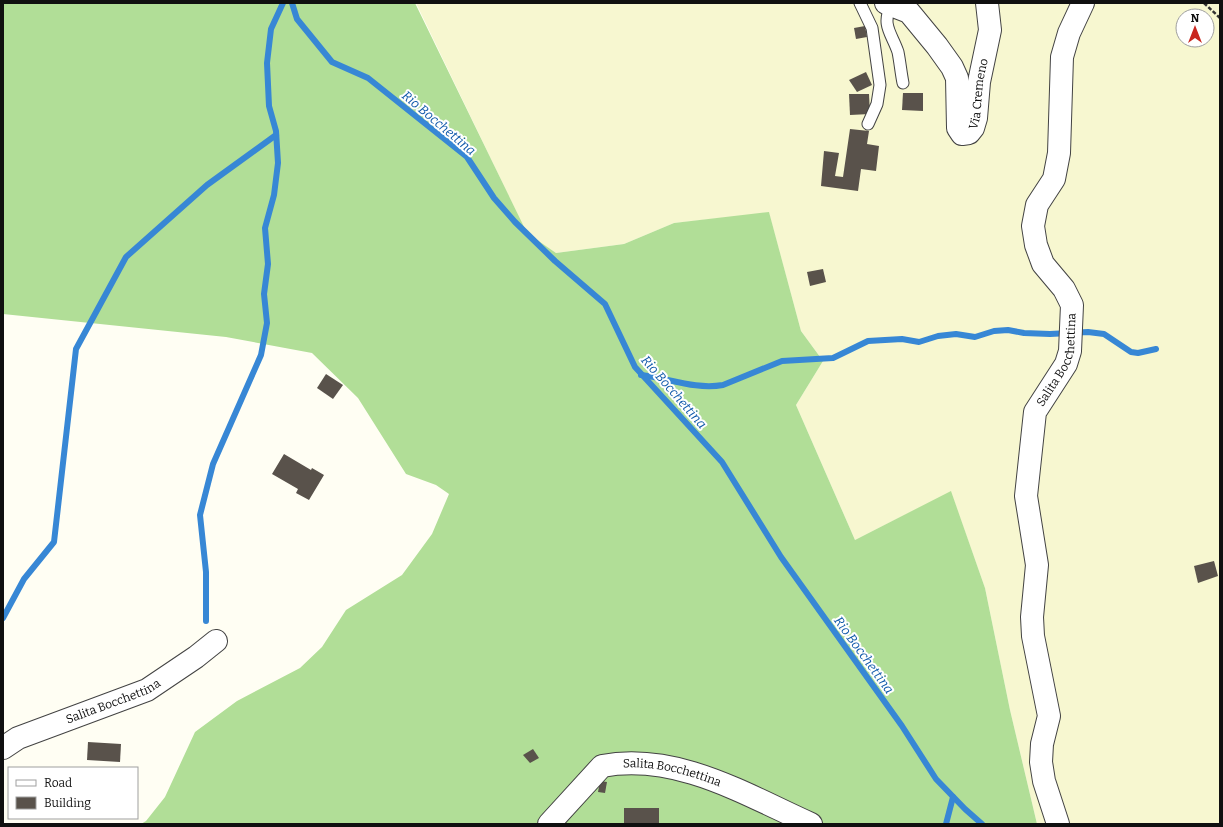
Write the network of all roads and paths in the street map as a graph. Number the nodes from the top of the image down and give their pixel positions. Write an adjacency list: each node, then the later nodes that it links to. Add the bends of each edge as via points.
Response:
1 (860, 3): 8 (lane, via 872,28 880,84 877,104)
2 (987, 3): 5 (street, Via Cremeno, via 990,30 979,82 976,118 969,133 962,134 958,128 957,78 952,67 909,12)
3 (1083, 3): 13 (street, Salita Bocchettina, via 1069,33 1062,57 1059,153 1054,179 1037,204 1034,226 1036,245 1043,264 1064,289 1072,305 1070,352 1066,364 1035,412 1026,496 1037,565 1032,617 1033,636 1049,716 1042,744 1041,762 1044,781)
4 (1204, 3): 6 (path)
5 (889, 4): 7 (lane, via 886,16 888,29 898,52)
6 (1220, 18)
7 (903, 83)
8 (868, 124)
9 (216, 641): 10 (street, Salita Bocchettina, via 146,690 18,738)
10 (3, 748)
11 (549, 824): 12 (street, Salita Bocchettina, via 602,766 635,762 662,765 698,774)
12 (812, 824)
13 (1058, 824)

